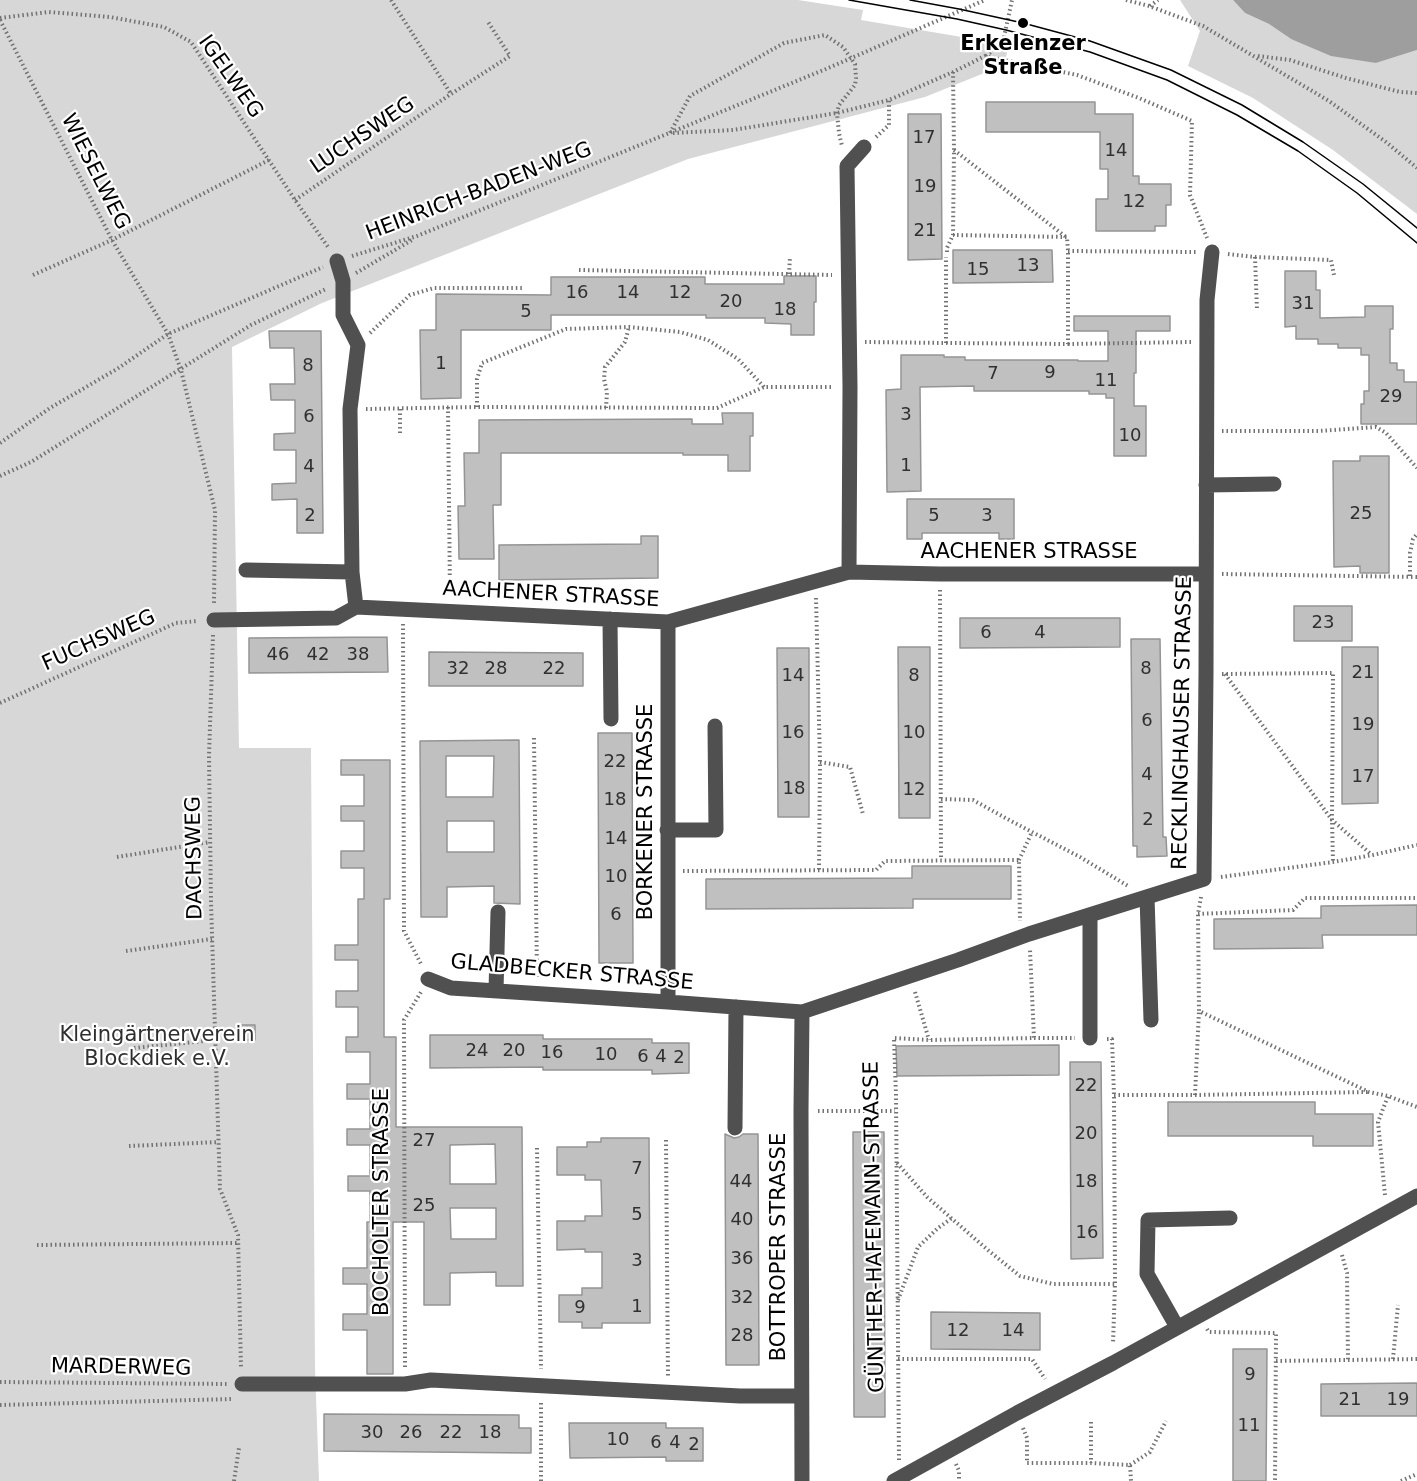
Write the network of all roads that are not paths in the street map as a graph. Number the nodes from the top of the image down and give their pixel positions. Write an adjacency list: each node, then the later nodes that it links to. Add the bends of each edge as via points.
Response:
1 (864, 147): 8 (street, via 847,166)
2 (1212, 252): 5 (street, RECKLINGHAUSER STRASSE, via 1207,300)
3 (337, 261): 7 (street, via 344,281 344,315 358,345 350,409)
4 (1274, 484): 5 (street)
5 (1206, 485): 9 (street, RECKLINGHAUSER STRASSE)
6 (246, 570): 7 (street)
7 (352, 572): 10 (street)
8 (849, 572): 9 (street, AACHENER STRASSE); 13 (street, AACHENER STRASSE)
9 (1206, 574): 17 (street, RECKLINGHAUSER STRASSE, via 1204,879)
10 (356, 607): 11 (street, AACHENER STRASSE); 12 (street, AACHENER STRASSE, via 336,618)
11 (610, 619): 13 (street, AACHENER STRASSE); 14 (street)
12 (214, 620)
13 (668, 622): 16 (street, BORKENER STRASSE)
14 (610, 719)
15 (715, 726): 16 (street, via 716,830)
16 (667, 830): 22 (street, BORKENER STRASSE)
17 (1147, 897): 19 (street, RECKLINGHAUSER STRASSE); 25 (street)
18 (498, 912): 21 (street)
19 (1090, 915): 24 (street, RECKLINGHAUSER STRASSE); 26 (street)
20 (428, 979): 21 (street, GLADBECKER STRASSE, via 451,988)
21 (496, 991): 22 (street, GLADBECKER STRASSE)
22 (668, 1002): 23 (street, GLADBECKER STRASSE)
23 (736, 1007): 24 (street, GLADBECKER STRASSE); 27 (street)
24 (802, 1012): 32 (street, BOTTROPER STRASSE)
25 (1151, 1020)
26 (1090, 1038)
27 (735, 1128)
28 (1417, 1196): 30 (street)
29 (1230, 1218): 30 (street, via 1148,1220 1147,1274)
30 (1177, 1327): 33 (street)
31 (242, 1391): 32 (street, via 431,1380)
32 (801, 1396): 34 (street, BOTTROPER STRASSE)
33 (896, 1480)
34 (802, 1481)

